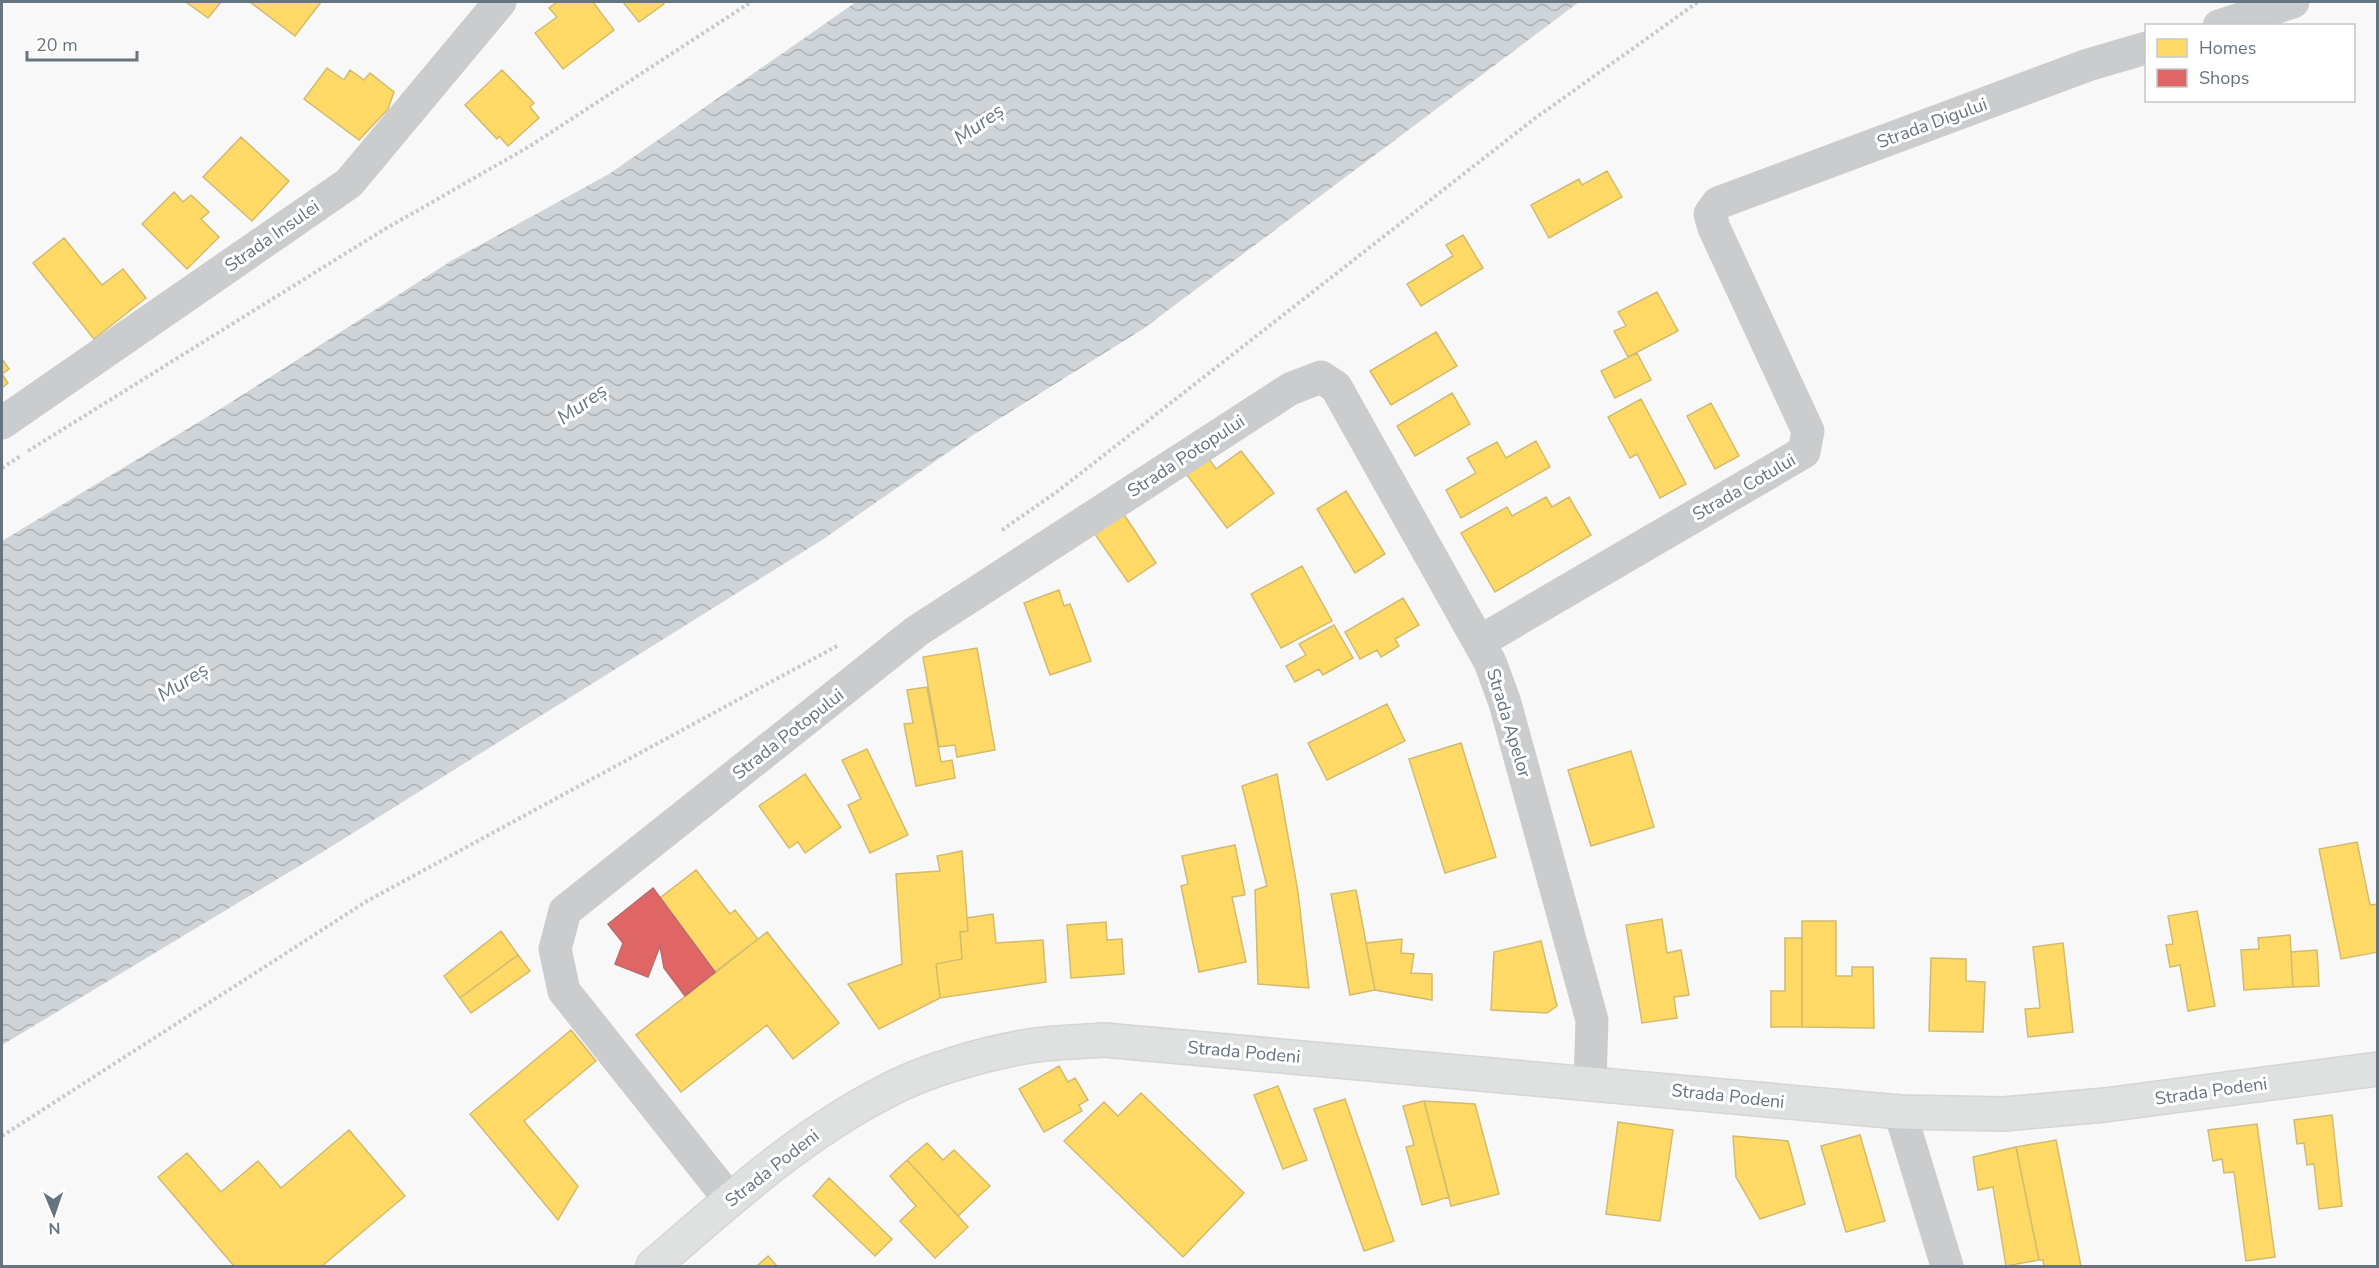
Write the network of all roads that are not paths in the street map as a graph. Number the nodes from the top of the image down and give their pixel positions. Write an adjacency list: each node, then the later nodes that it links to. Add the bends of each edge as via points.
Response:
1 (500, 2): 7 (street, Strada Insulei, via 349,183)
2 (2293, 2): 3 (street)
3 (2225, 24)
4 (2145, 48): 5 (street, Strada Digului, via 2088,65)
5 (1718, 202): 8 (street, Strada Cotului, via 1710,214 1714,228 1808,431 1804,452)
6 (1312, 379): 8 (street, Strada Apelor, via 1321,377 1336,387); 12 (street, Strada Potopului, via 1290,389 917,631 565,911 555,949 564,991)
7 (2, 423)
8 (1479, 642): 10 (street, Strada Apelor, via 1505,703 1593,1020)
9 (2378, 1069): 11 (main road, Strada Podeni, via 2105,1105 2004,1114)
10 (1590, 1082): 11 (main road, Strada Podeni); 12 (main road, Strada Podeni, via 1104,1040 1023,1047 952,1066 886,1091 830,1124)
11 (1900, 1112): 14 (street)
12 (730, 1200): 13 (main road, Strada Podeni)
13 (653, 1266)
14 (1947, 1266)

